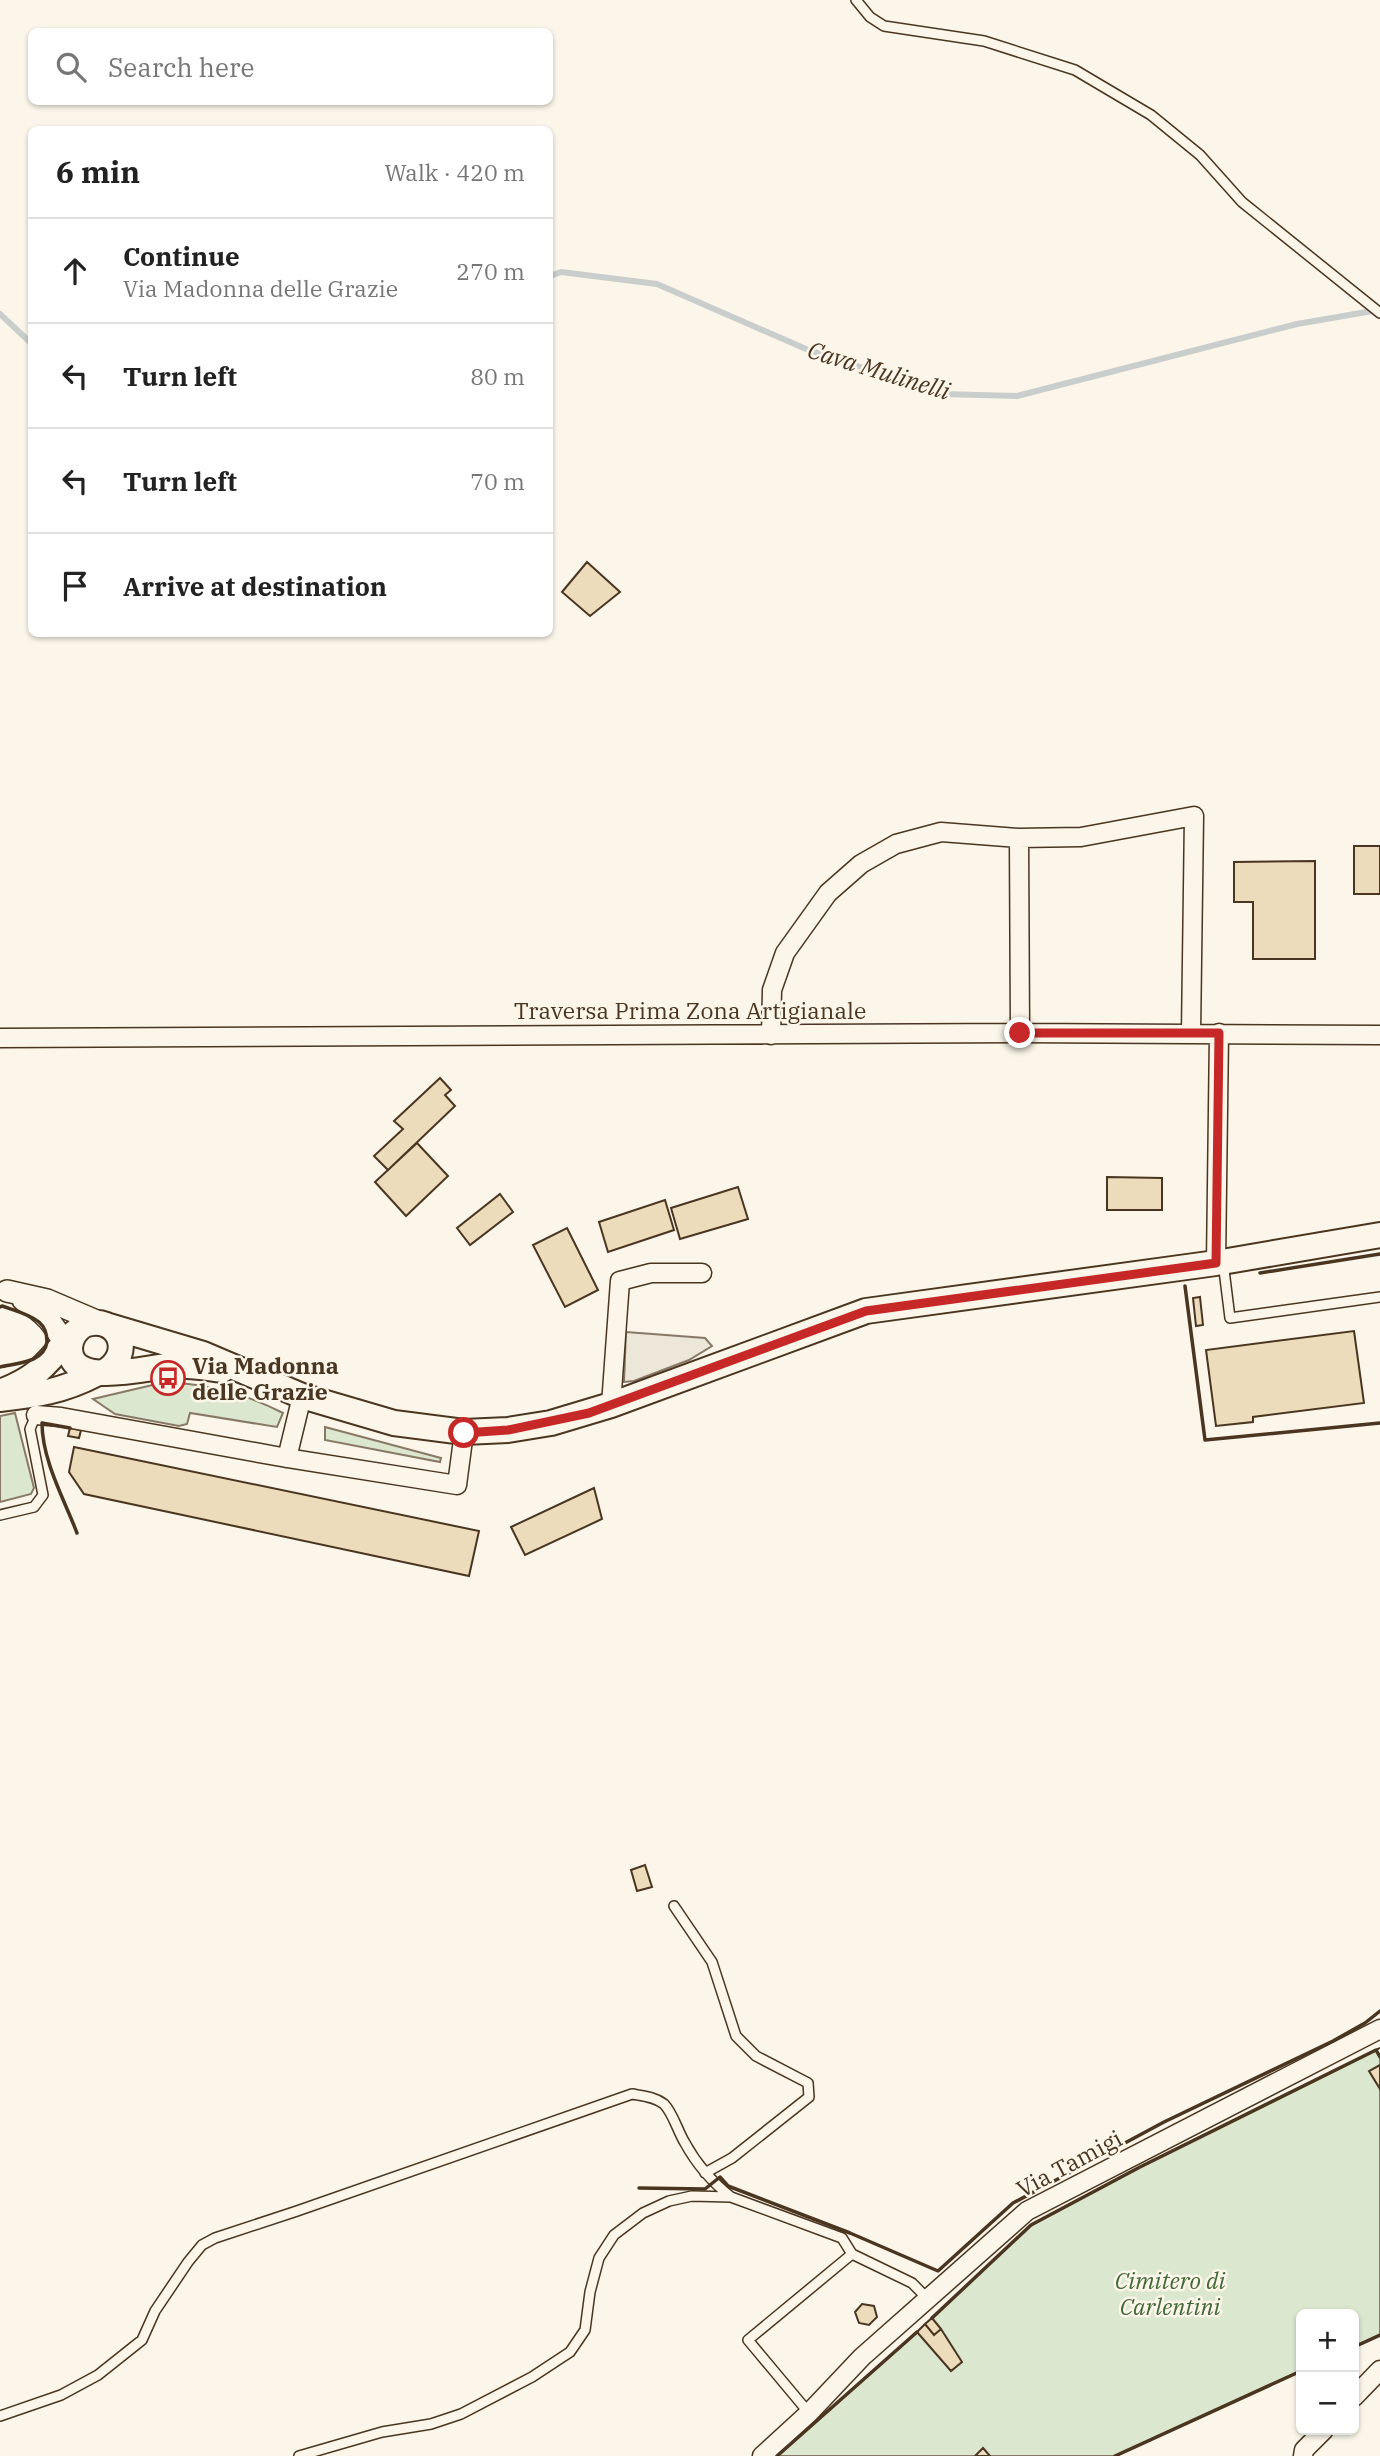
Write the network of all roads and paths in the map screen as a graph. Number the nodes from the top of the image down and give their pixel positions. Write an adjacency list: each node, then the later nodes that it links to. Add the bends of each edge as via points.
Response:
1 (856, 0): 2 (lane, via 884,26 984,41 1074,70 1152,115 1200,155 1242,202)
2 (1380, 313)
3 (1019, 838): 4 (street); 5 (street, via 1081,838 1194,816); 7 (street, via 941,832 895,844 861,864 828,892 785,953 772,990)
4 (1020, 1033): 5 (street, Traversa Prima Zona Artigianale); 7 (street, Traversa Prima Zona Artigianale)
5 (1191, 1033): 6 (street, Traversa Prima Zona Artigianale)
6 (1219, 1033): 8 (street, Traversa Prima Zona Artigianale); 11 (street)
7 (771, 1035): 9 (street, Traversa Prima Zona Artigianale)
8 (1380, 1035)
9 (0, 1038)
10 (1380, 1237): 11 (main road)
11 (1220, 1262): 14 (lane, via 1230,1318); 22 (main road, via 866,1311)
12 (702, 1273): 22 (street, via 651,1273 620,1280)
13 (4, 1289): 15 (street, via 47,1300); 16 (street, via 43,1311)
14 (1380, 1297)
15 (105, 1324): 16 (main road, via 84,1325); 17 (main road, via 203,1354); 18 (main road, via 115,1331 121,1346 117,1362)
16 (70, 1342): 18 (main road, via 72,1359 82,1370); 19 (main road, via 38,1373)
17 (240, 1371): 18 (main road, via 170,1366); 20 (main road)
18 (100, 1373): 21 (main road, via 43,1394)
19 (0, 1392)
20 (302, 1395): 24 (main road, via 394,1423); 25 (street)
21 (0, 1399)
22 (611, 1405): 24 (main road, via 551,1423)
23 (36, 1415): 25 (street); 26 (lane, via 30,1429 43,1495 34,1507)
24 (464, 1433): 25 (street, via 457,1486)
25 (287, 1458)
26 (0, 1515)
27 (674, 1906): 29 (lane, via 712,1962 736,2036 755,2056 808,2082 809,2097 732,2158)
28 (1380, 2029): 32 (street, Via Tamigi, via 1027,2211)
29 (705, 2172): 30 (lane); 36 (lane, via 664,2105 632,2094 215,2238 188,2262 155,2311 142,2340 98,2375 61,2395)
30 (731, 2197): 31 (lane, via 842,2238); 38 (lane, via 692,2196 669,2201 614,2235 599,2258 584,2330 570,2353 532,2377 461,2414)
31 (852, 2254): 32 (lane, via 912,2283); 35 (lane, via 748,2340)
32 (928, 2299): 35 (street, Via Tamigi, via 862,2357)
33 (1380, 2370): 34 (street)
34 (1359, 2392)
35 (809, 2413): 39 (street, Via Tamigi)
36 (0, 2416)
37 (1319, 2435): 40 (street)
38 (299, 2456)
39 (762, 2456)
40 (1303, 2456)

